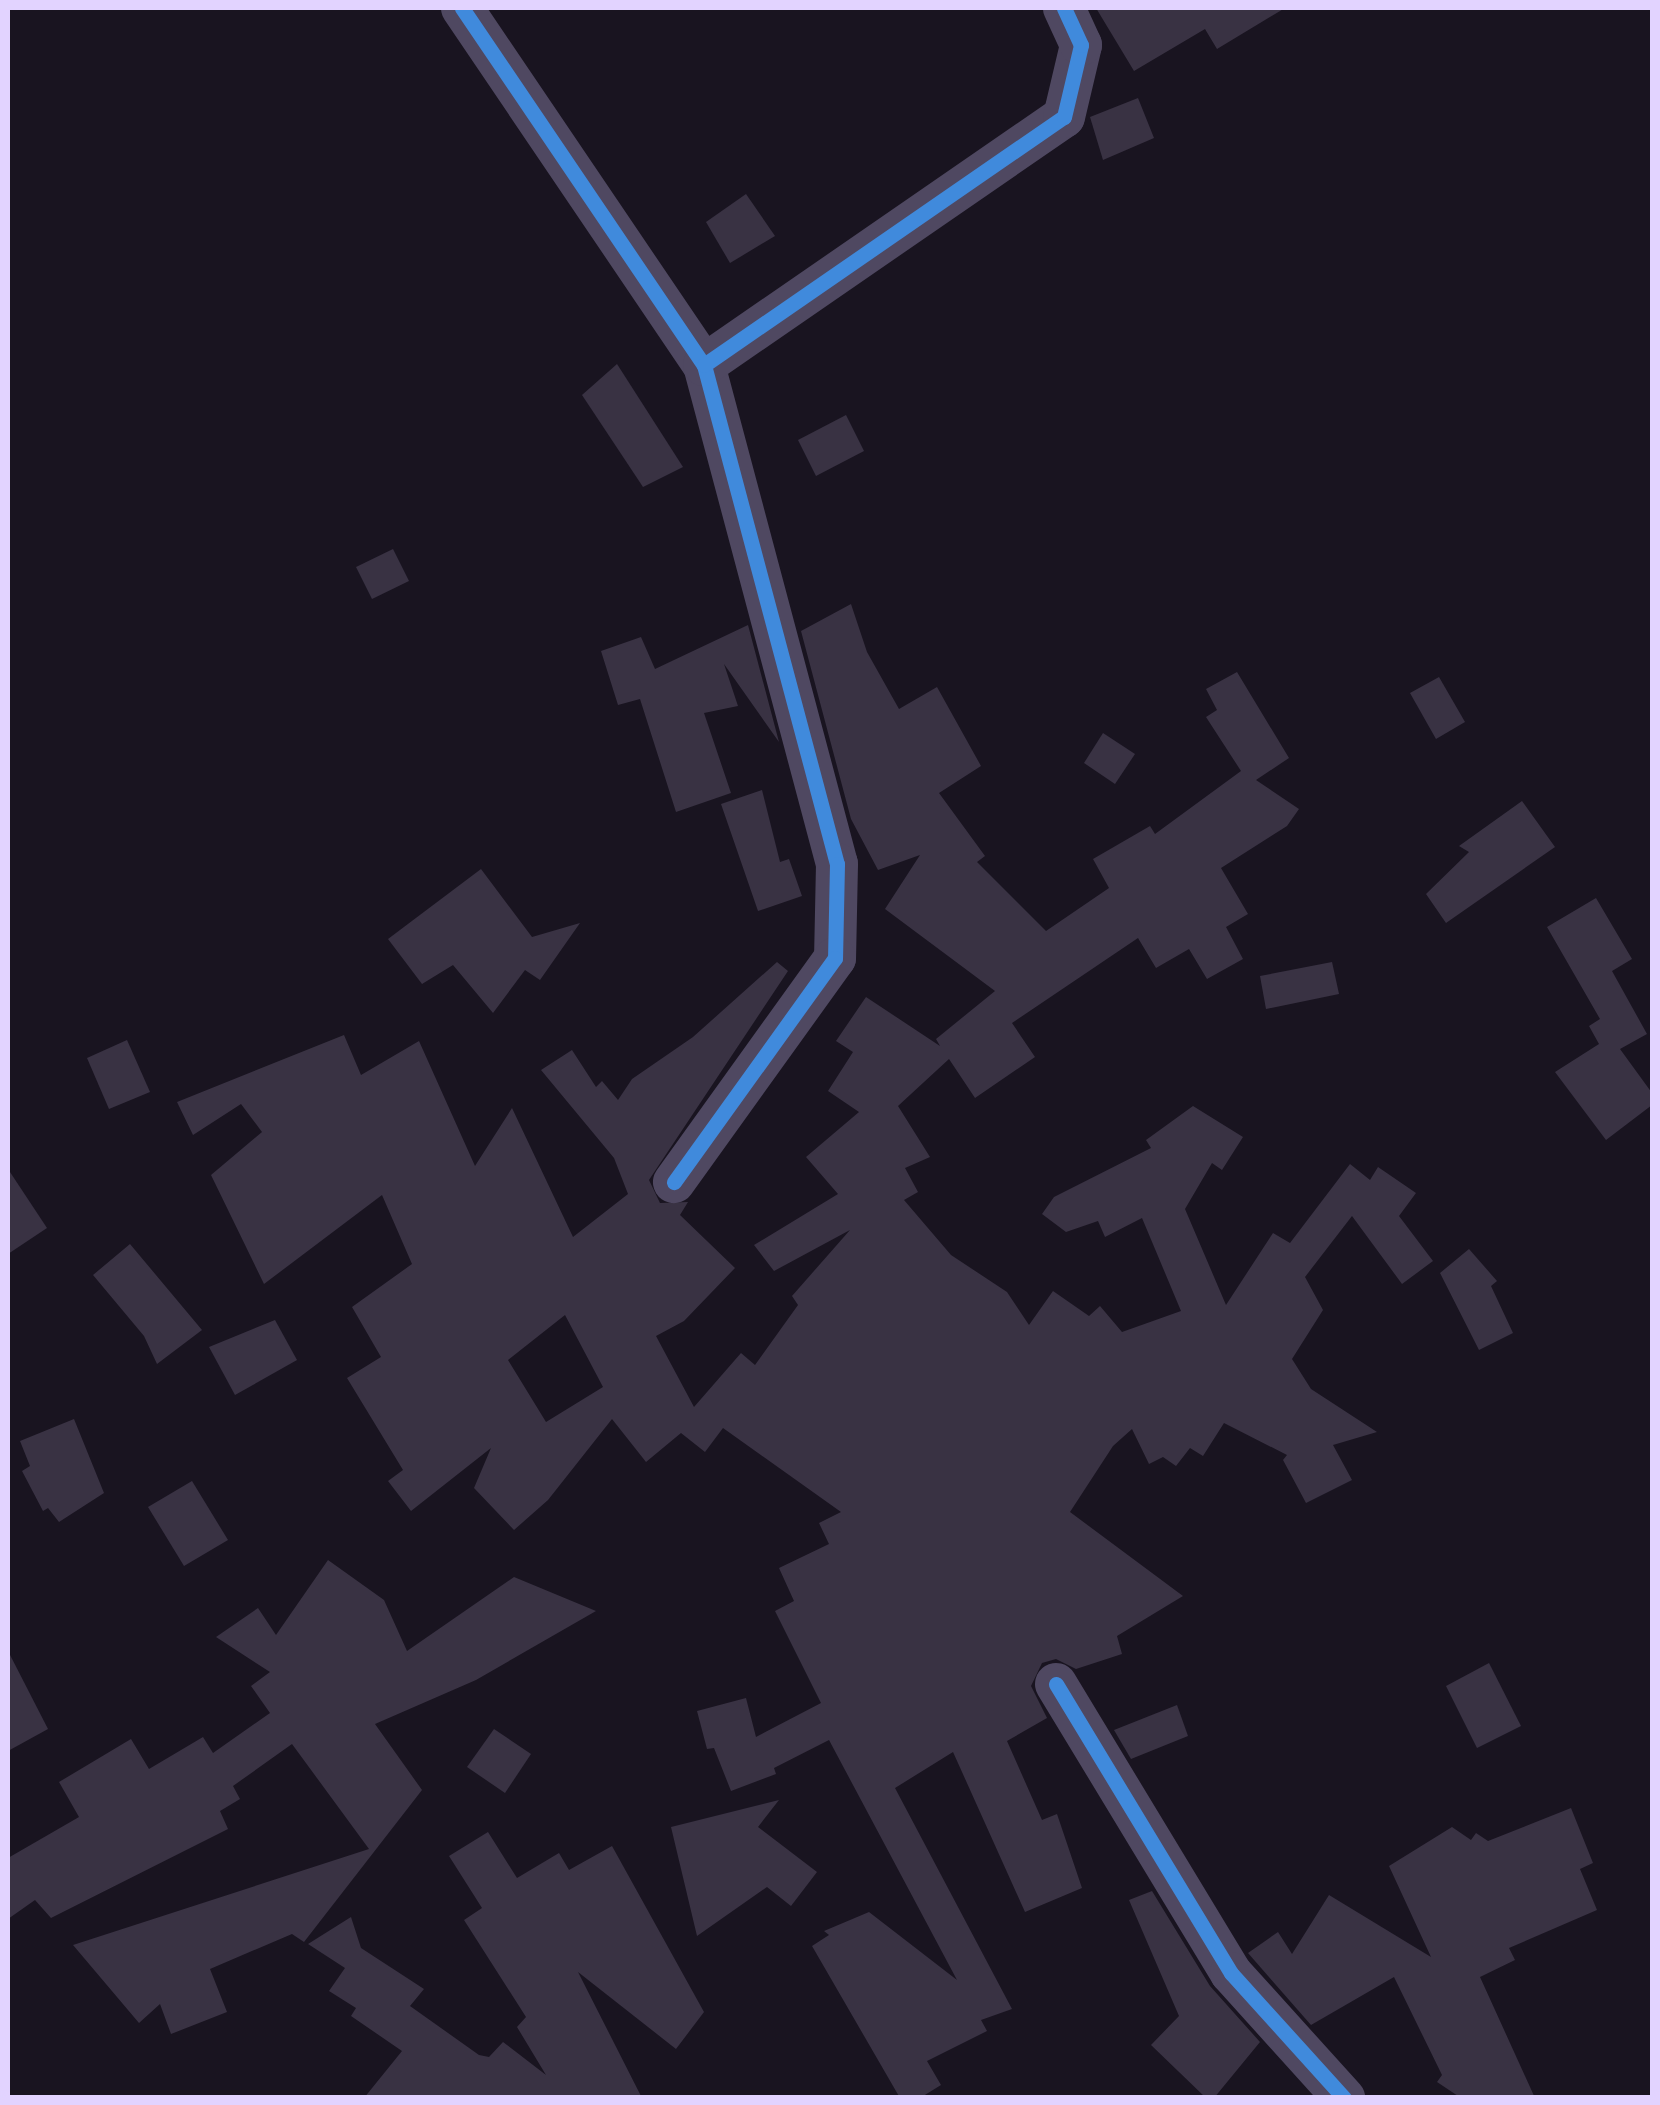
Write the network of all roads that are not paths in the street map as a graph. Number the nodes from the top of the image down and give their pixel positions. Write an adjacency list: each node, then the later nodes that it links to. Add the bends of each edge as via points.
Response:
1 (462, 8): 3 (street)
2 (1064, 8): 3 (street, via 1081,45 1064,117)
3 (704, 365): 4 (street, via 837,864 835,958)
4 (674, 1182)
5 (1056, 1684): 6 (street, via 1230,1973)
6 (1344, 2098)

